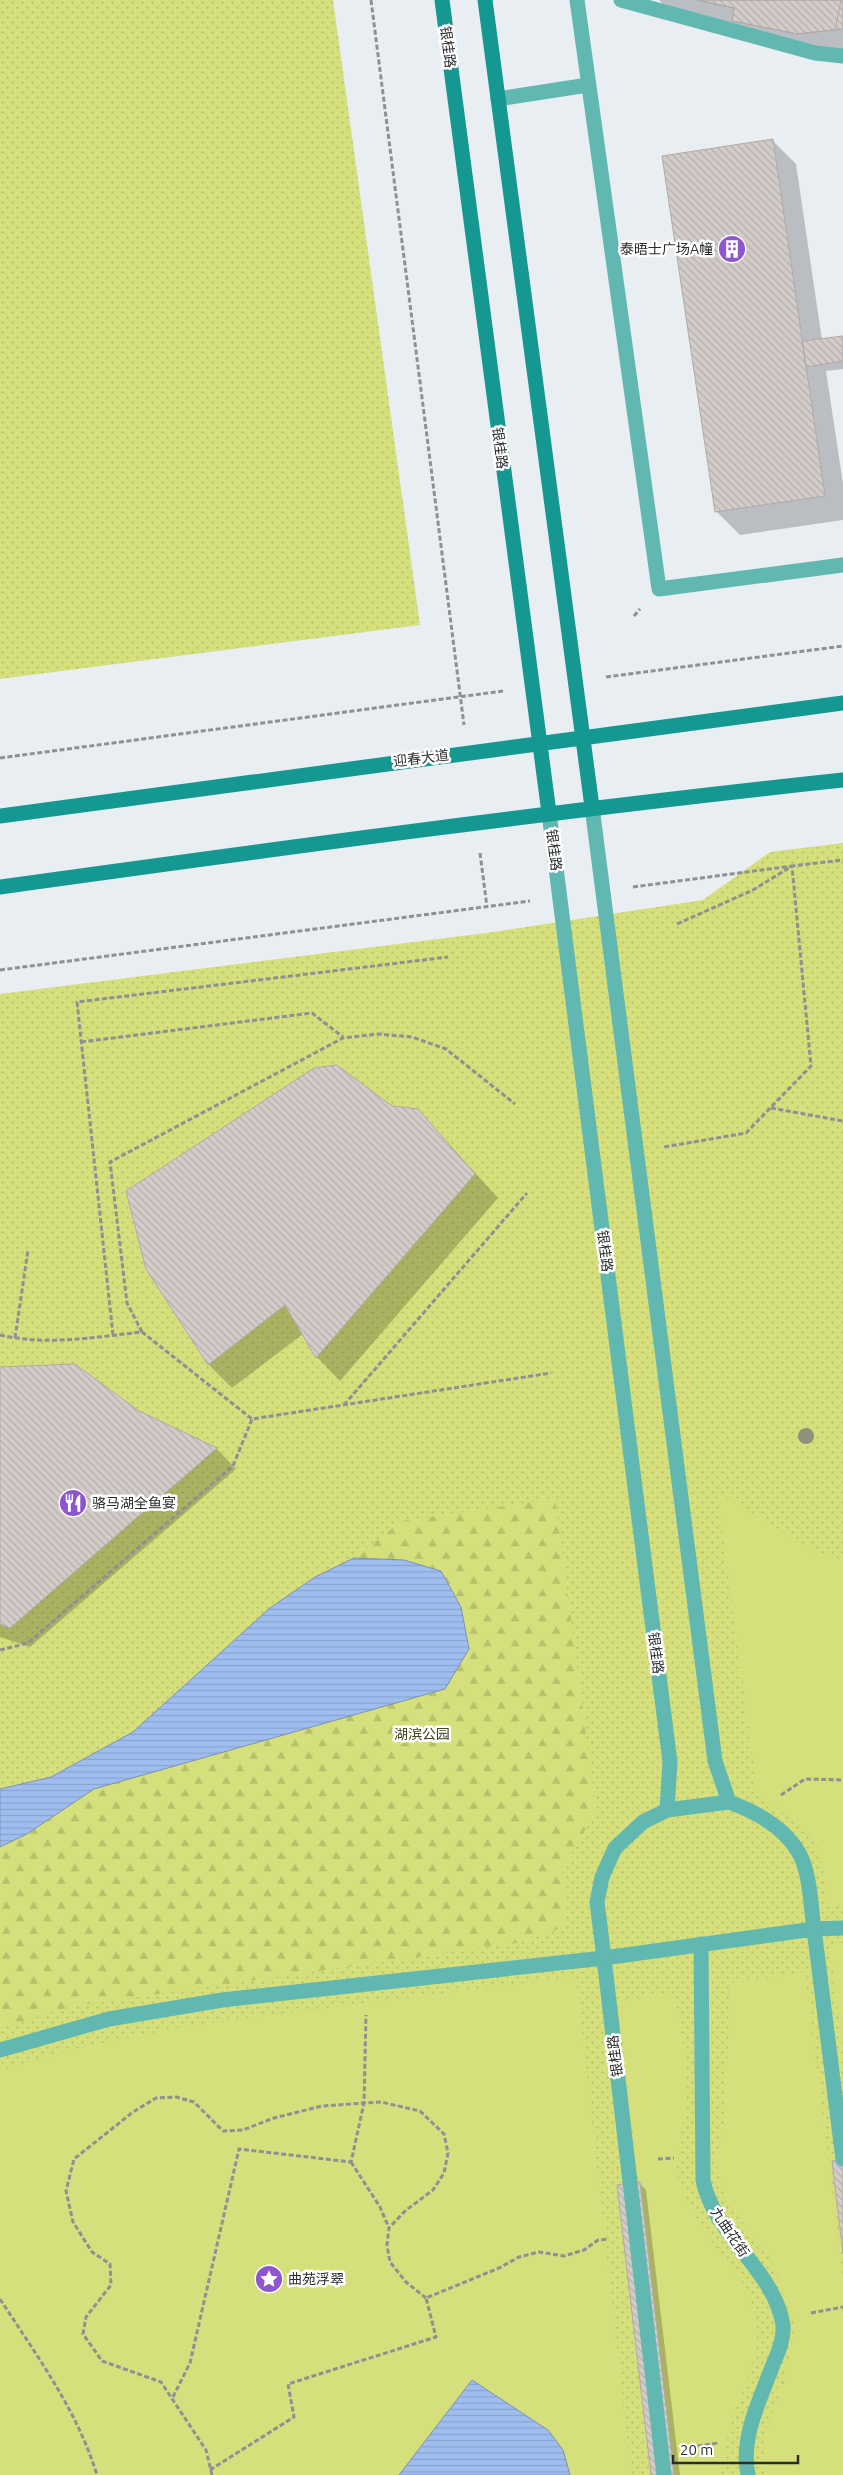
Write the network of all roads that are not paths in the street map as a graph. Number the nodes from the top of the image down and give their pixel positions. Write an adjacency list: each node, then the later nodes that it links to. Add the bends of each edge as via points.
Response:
1 (442, 0): 11 (main road, 银桂路)
2 (485, 0): 7 (main road)
3 (577, 0): 6 (street)
4 (621, 0): 5 (street, via 814,53)
5 (843, 56)
6 (588, 86): 7 (street); 8 (street, via 659,589)
7 (498, 99): 10 (main road)
8 (843, 565)
9 (843, 703): 10 (main road, 迎春大道)
10 (583, 739): 11 (main road, 迎春大道); 13 (main road)
11 (539, 745): 14 (main road, 银桂路); 15 (main road, 迎春大道)
12 (843, 780): 13 (main road)
13 (592, 808): 14 (main road); 17 (street, via 715,1760)
14 (549, 813): 16 (main road); 18 (street, 银桂路, via 670,1762)
15 (0, 816)
16 (0, 887)
17 (729, 1802): 18 (street); 20 (street, via 756,1812 794,1844 805,1867)
18 (667, 1810): 22 (street, 银桂路, via 643,1822 615,1848 597,1902)
19 (843, 1928): 20 (street)
20 (814, 1929): 21 (street); 24 (street)
21 (701, 1944): 22 (street); 26 (street, 九曲花街, via 703,2180 706,2195 776,2299 783,2326 780,2346 746,2440)
22 (604, 1958): 23 (street, via 222,2000 109,2019); 25 (street, 银桂路)
23 (0, 2050)
24 (843, 2159)
25 (664, 2475)
26 (748, 2475)

